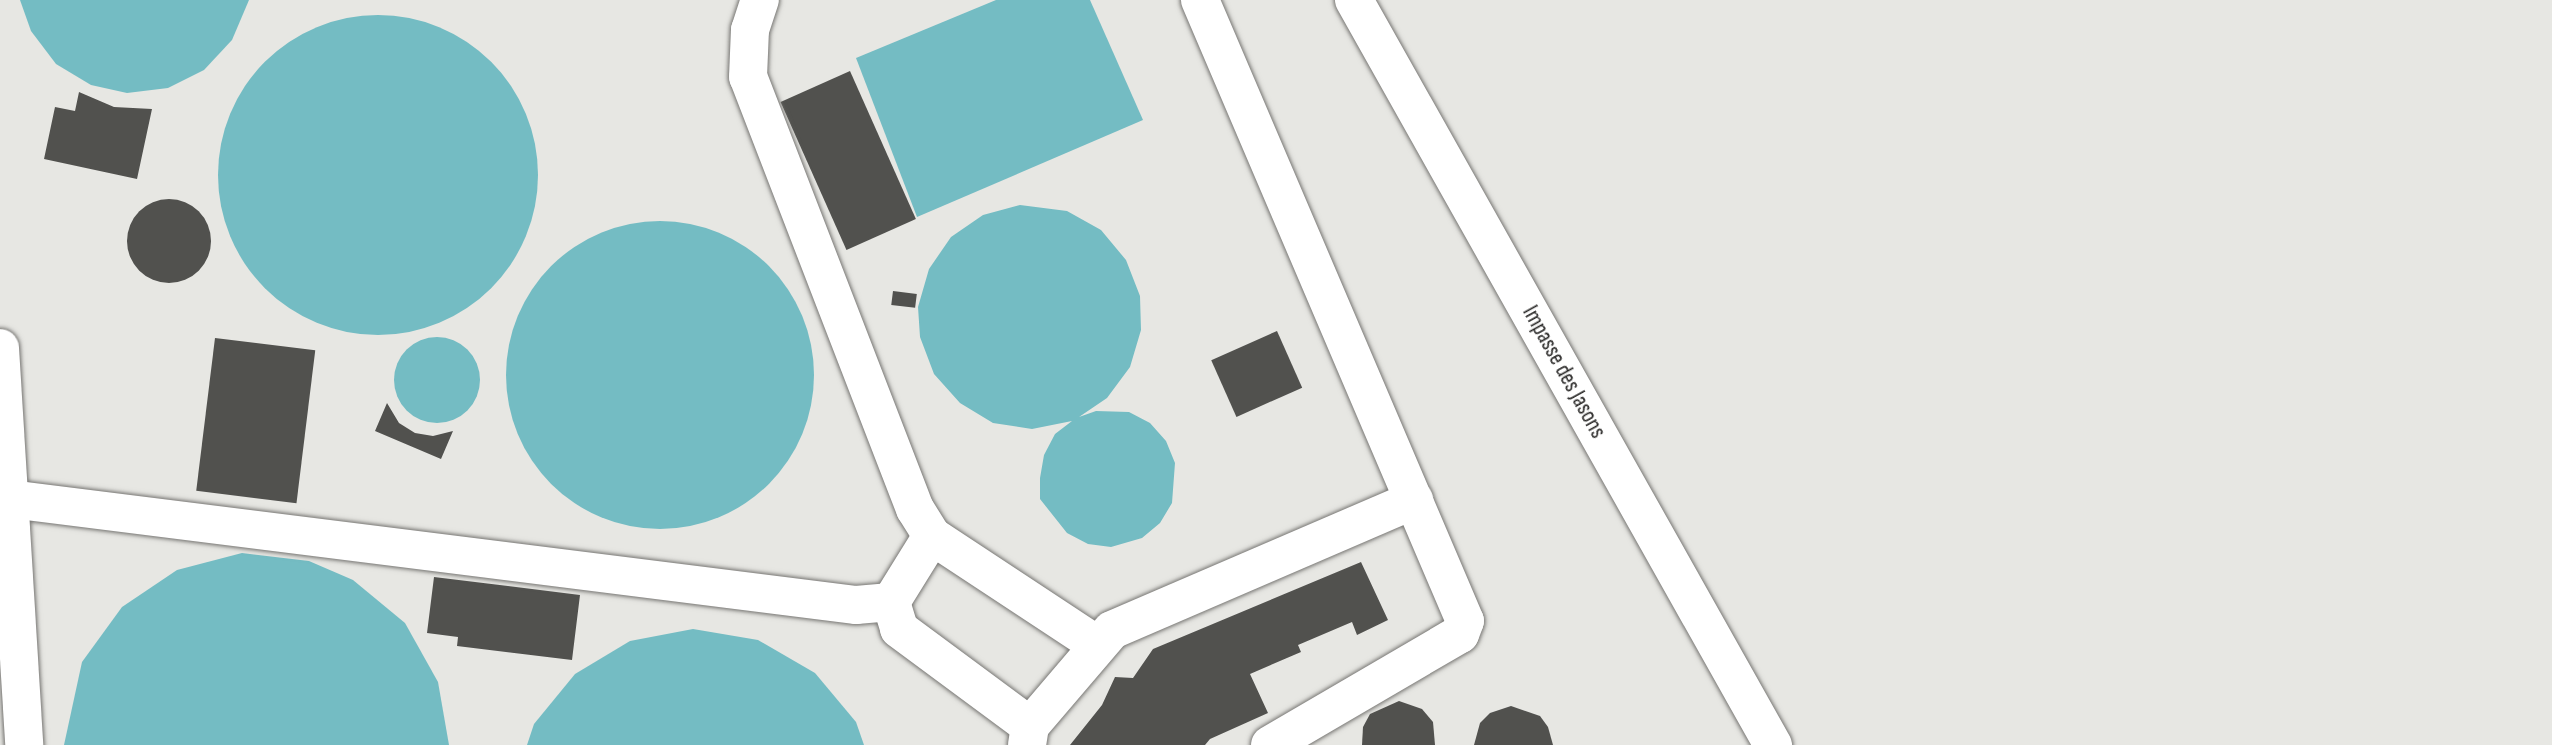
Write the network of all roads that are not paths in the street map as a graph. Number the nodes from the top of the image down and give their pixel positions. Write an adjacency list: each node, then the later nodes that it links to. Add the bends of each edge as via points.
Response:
1 (760, 0): 7 (street, via 750,30 748,76 915,509)
2 (1200, 0): 6 (street)
3 (1354, 0): 13 (street, Impasse des Jasons)
4 (0, 348): 5 (street)
5 (10, 499): 8 (street, via 856,606); 11 (street)
6 (1414, 500): 9 (street, via 1112,630); 12 (street, via 1465,621 1460,634)
7 (932, 536): 8 (street); 9 (street)
8 (891, 602): 10 (street, via 899,629)
9 (1097, 645): 10 (street)
10 (1029, 735)
11 (24, 745)
12 (1270, 745)
13 (1773, 745)

